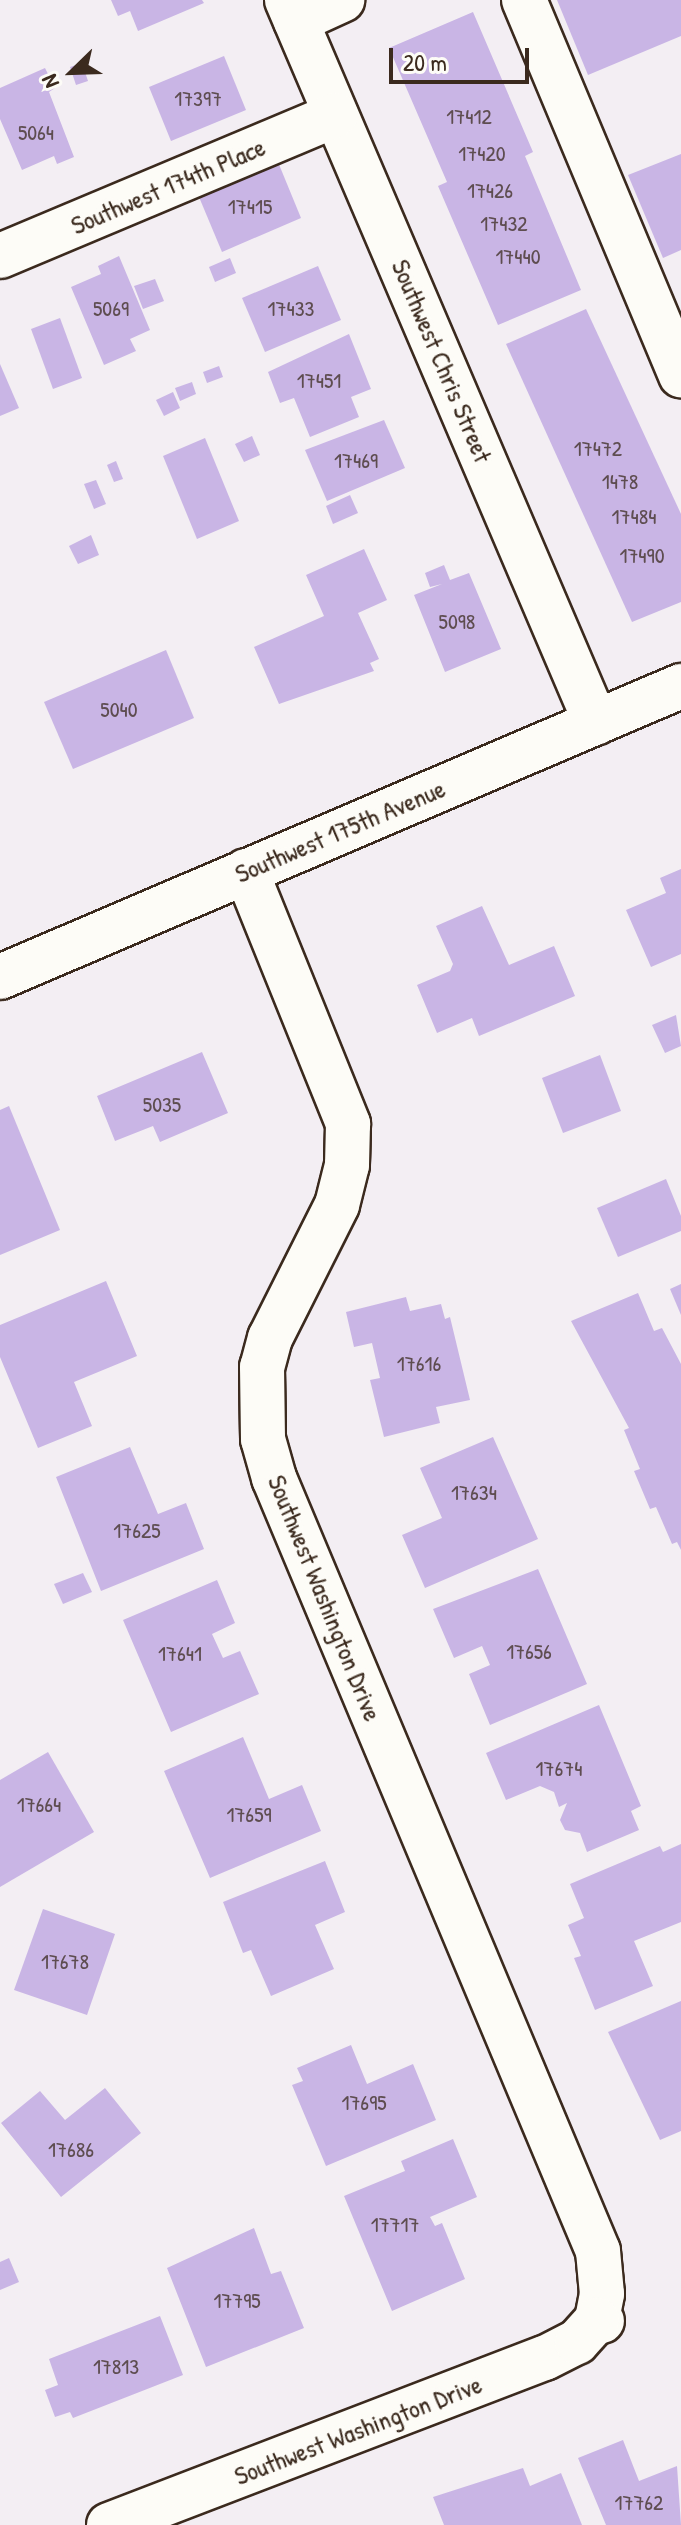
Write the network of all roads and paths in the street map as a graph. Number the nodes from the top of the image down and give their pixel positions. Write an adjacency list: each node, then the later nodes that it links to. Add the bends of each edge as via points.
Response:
1 (342, 0): 3 (street)
2 (524, 0): 6 (street)
3 (291, 10): 4 (street, Southwest Chris Street)
4 (336, 115): 5 (street, Southwest 174th Place); 8 (street, Southwest Chris Street)
5 (0, 256)
6 (681, 375)
7 (681, 686): 8 (street, Southwest 175th Avenue)
8 (596, 723): 9 (street, Southwest 175th Avenue)
9 (246, 871): 10 (street, Southwest 175th Avenue); 11 (street, Southwest Washington Drive, via 348,1124 347,1165 337,1205 270,1338 262,1367 263,1439 274,1478 598,2251 600,2321 577,2342 545,2358)
10 (0, 977)
11 (109, 2525)

